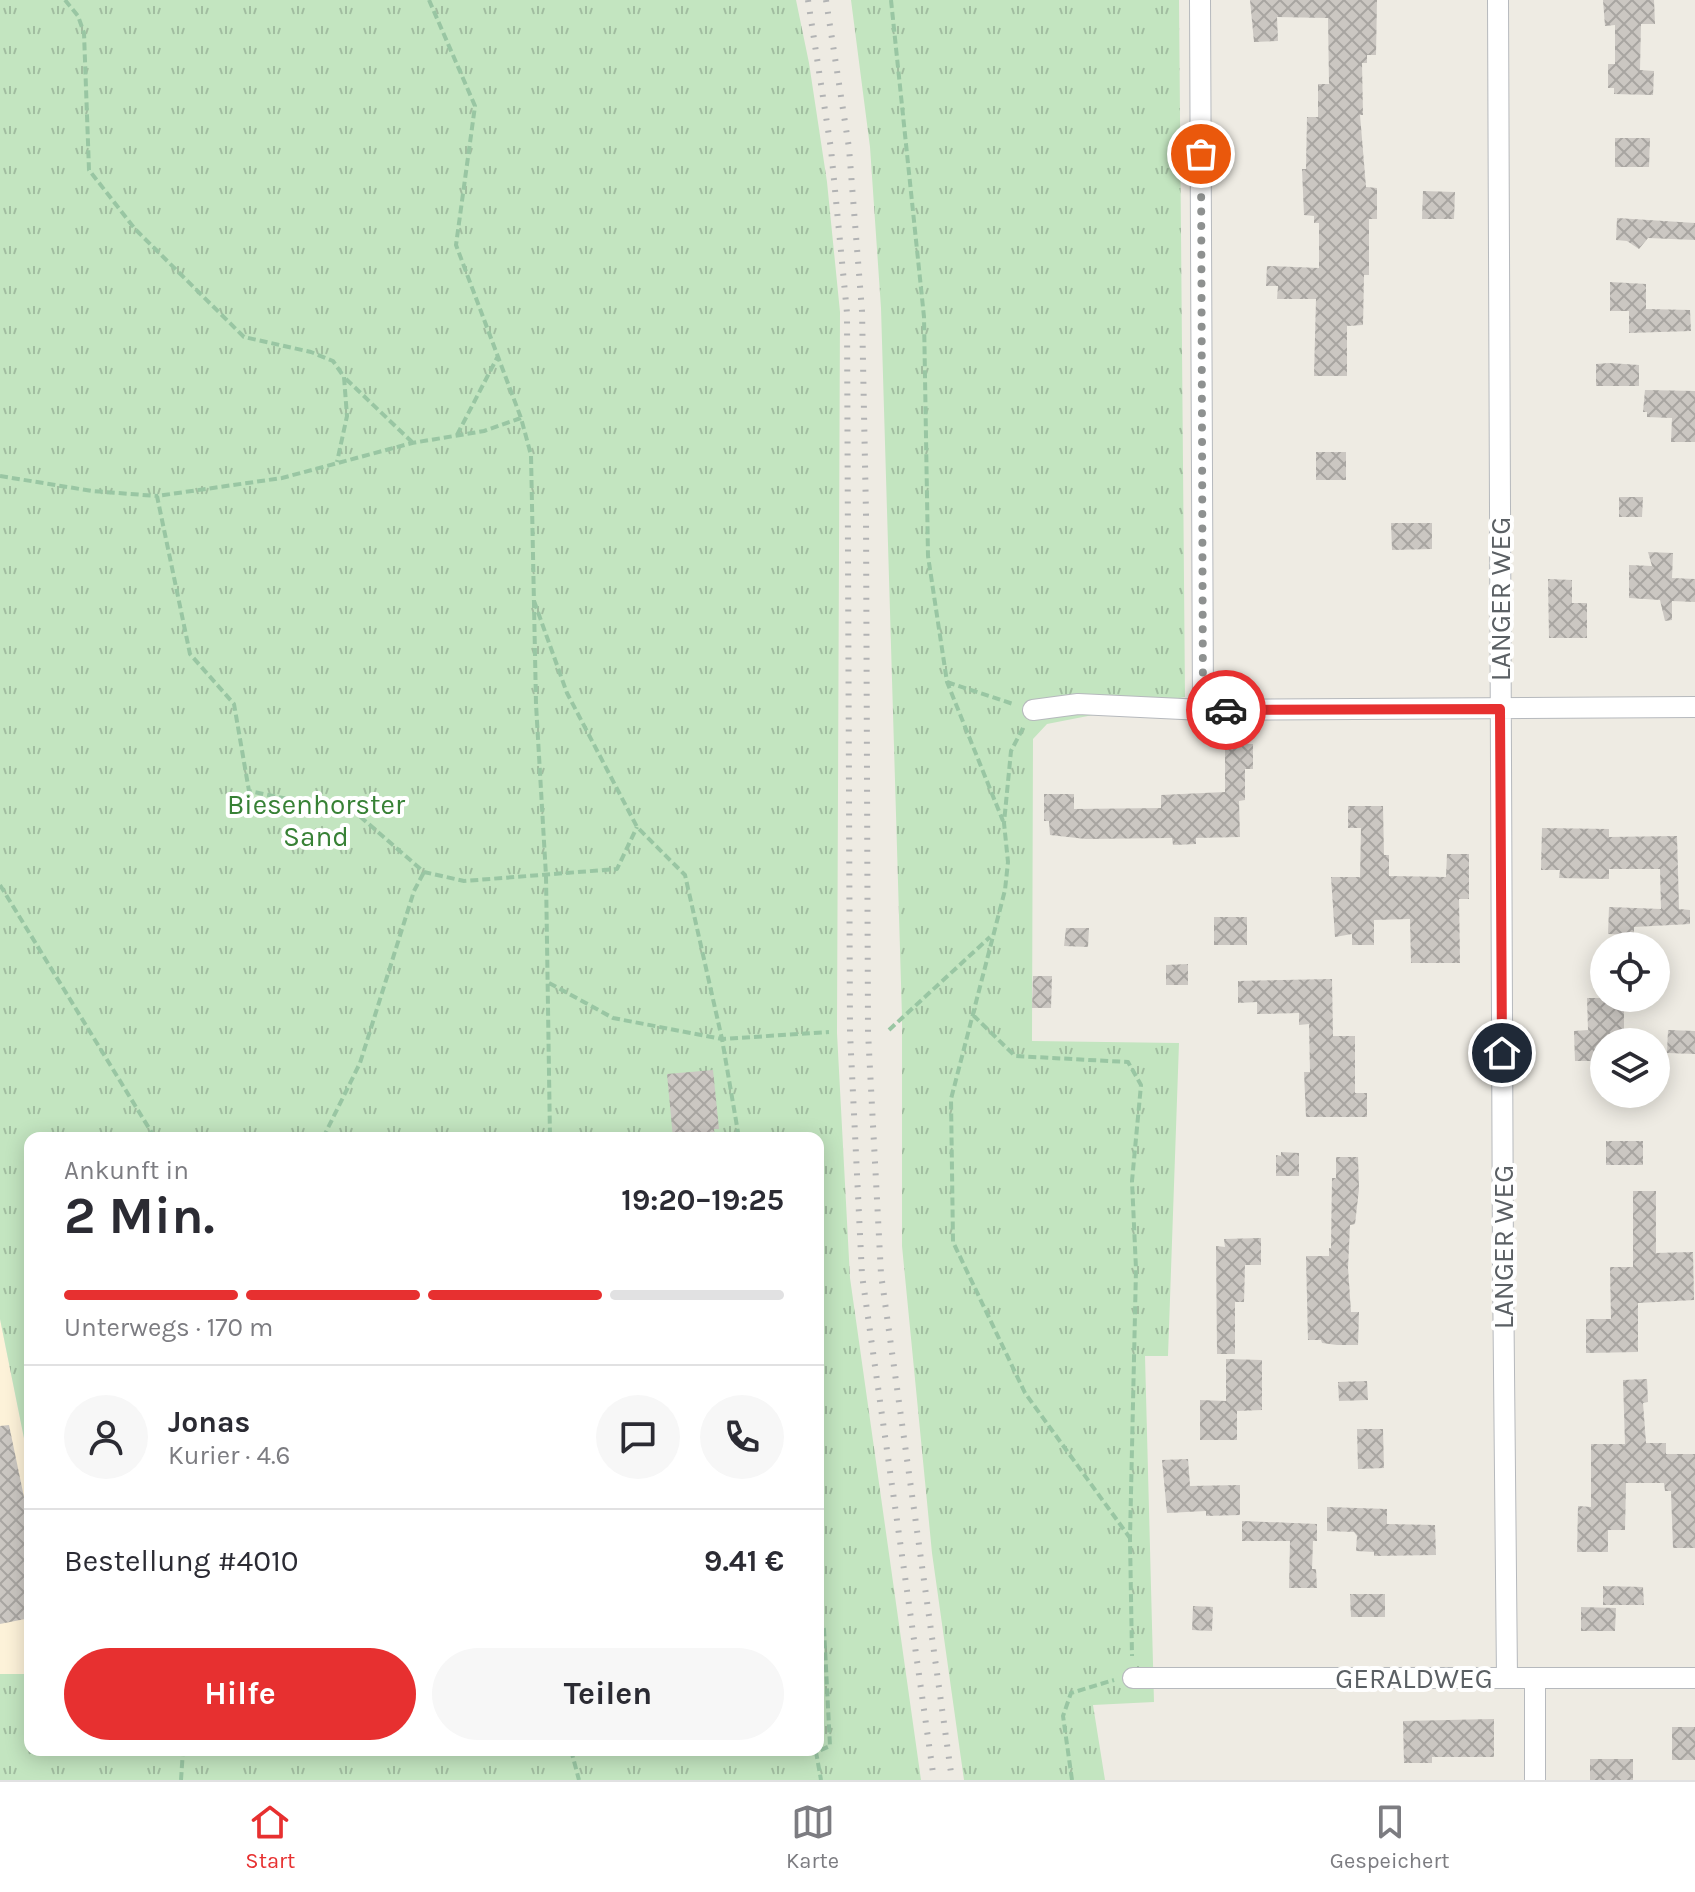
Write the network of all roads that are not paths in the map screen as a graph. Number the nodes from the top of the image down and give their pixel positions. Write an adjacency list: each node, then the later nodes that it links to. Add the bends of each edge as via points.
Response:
1 (1200, 0): 6 (street)
2 (1498, 0): 4 (street, LANGER WEG)
3 (1695, 707): 4 (street)
4 (1500, 709): 6 (street); 7 (street, LANGER WEG)
5 (1033, 710): 6 (street, via 1078,704)
6 (1203, 710)
7 (1507, 1678): 8 (street, GERALDWEG); 10 (street, GERALDWEG)
8 (1535, 1678): 9 (street, GERALDWEG); 11 (street)
9 (1695, 1678)
10 (1125, 1679)
11 (1535, 1780)

